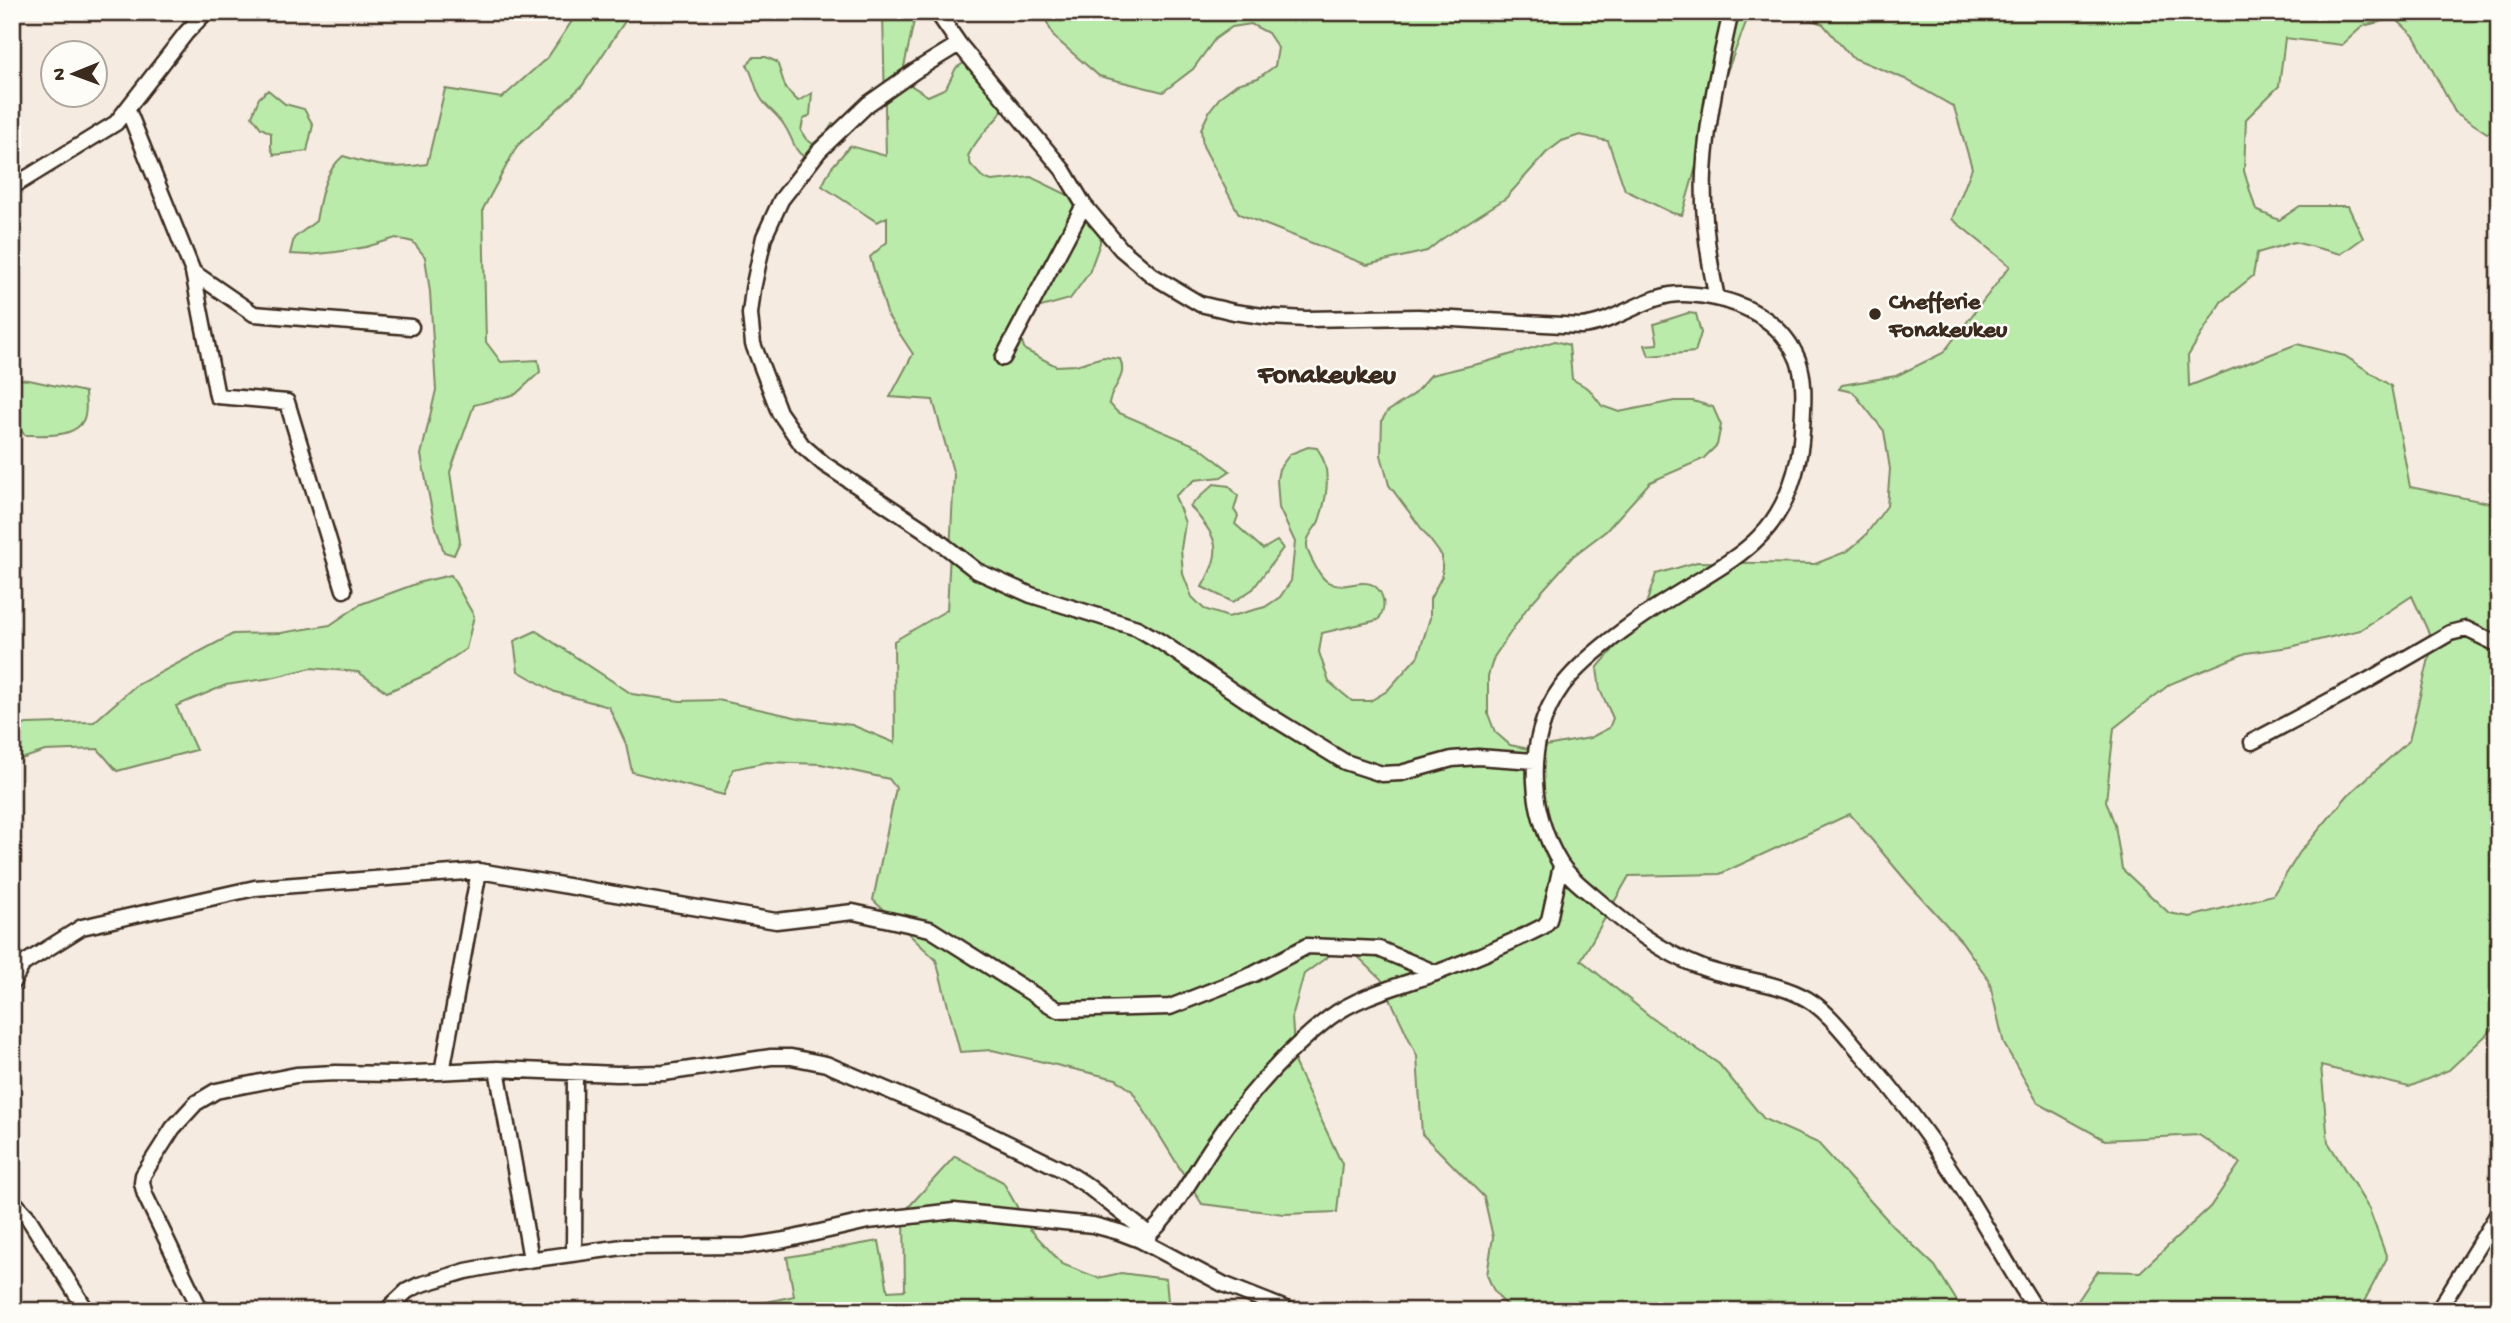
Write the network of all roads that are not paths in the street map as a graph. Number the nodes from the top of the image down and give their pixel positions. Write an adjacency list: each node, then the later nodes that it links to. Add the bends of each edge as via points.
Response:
1 (206, 12): 5 (street)
2 (937, 12): 4 (street)
3 (1731, 12): 9 (street, via 1704,174 1705,226)
4 (959, 44): 7 (street, via 1063,170); 15 (street, via 868,104 819,151 781,200 764,237 750,314 753,344 779,412 802,445 977,572 1031,595 1137,628 1346,762 1382,774 1452,759)
5 (128, 110): 6 (street, via 107,130); 8 (street)
6 (12, 187)
7 (1084, 205): 9 (street, via 1121,249 1153,276 1200,304 1234,312 1581,326 1664,296); 11 (street)
8 (193, 272): 10 (street, via 254,314); 12 (street, via 217,396 287,402)
9 (1717, 298): 15 (street, via 1763,317 1788,342 1800,365 1802,435 1792,482 1759,538 1609,643 1564,683 1545,717)
10 (411, 327)
11 (1003, 358)
12 (344, 590)
13 (2499, 645): 14 (street, via 2466,629 2450,633)
14 (2252, 742)
15 (1535, 761): 16 (street, via 1540,816)
16 (1561, 866): 18 (street, via 1544,926); 32 (street, via 1636,933 1660,948 1706,969 1793,992 1822,1011 1890,1085 1954,1175)
17 (479, 871): 18 (street, via 776,921 852,912 930,929 1058,1010 1170,1007 1254,974 1307,946 1379,949); 19 (street, via 255,888 82,927 23,964); 21 (street)
18 (1437, 973): 25 (street, via 1351,1004 1291,1052 1237,1112)
19 (12, 984)
20 (497, 1069): 21 (street); 22 (street); 27 (street)
21 (442, 1072): 29 (street, via 296,1075 216,1091 196,1103 151,1160 142,1183)
22 (575, 1072): 25 (street, via 664,1073 791,1056 826,1064 1063,1170); 26 (street)
23 (12, 1200): 28 (street)
24 (2499, 1212): 33 (street)
25 (1145, 1238): 26 (street, via 1093,1226 954,1211 868,1221 746,1245); 31 (street, via 1223,1284)
26 (574, 1252): 27 (street)
27 (531, 1259): 30 (street, via 419,1285)
28 (88, 1311)
29 (201, 1311)
30 (386, 1311)
31 (1291, 1311)
32 (2037, 1311)
33 (2438, 1311)

